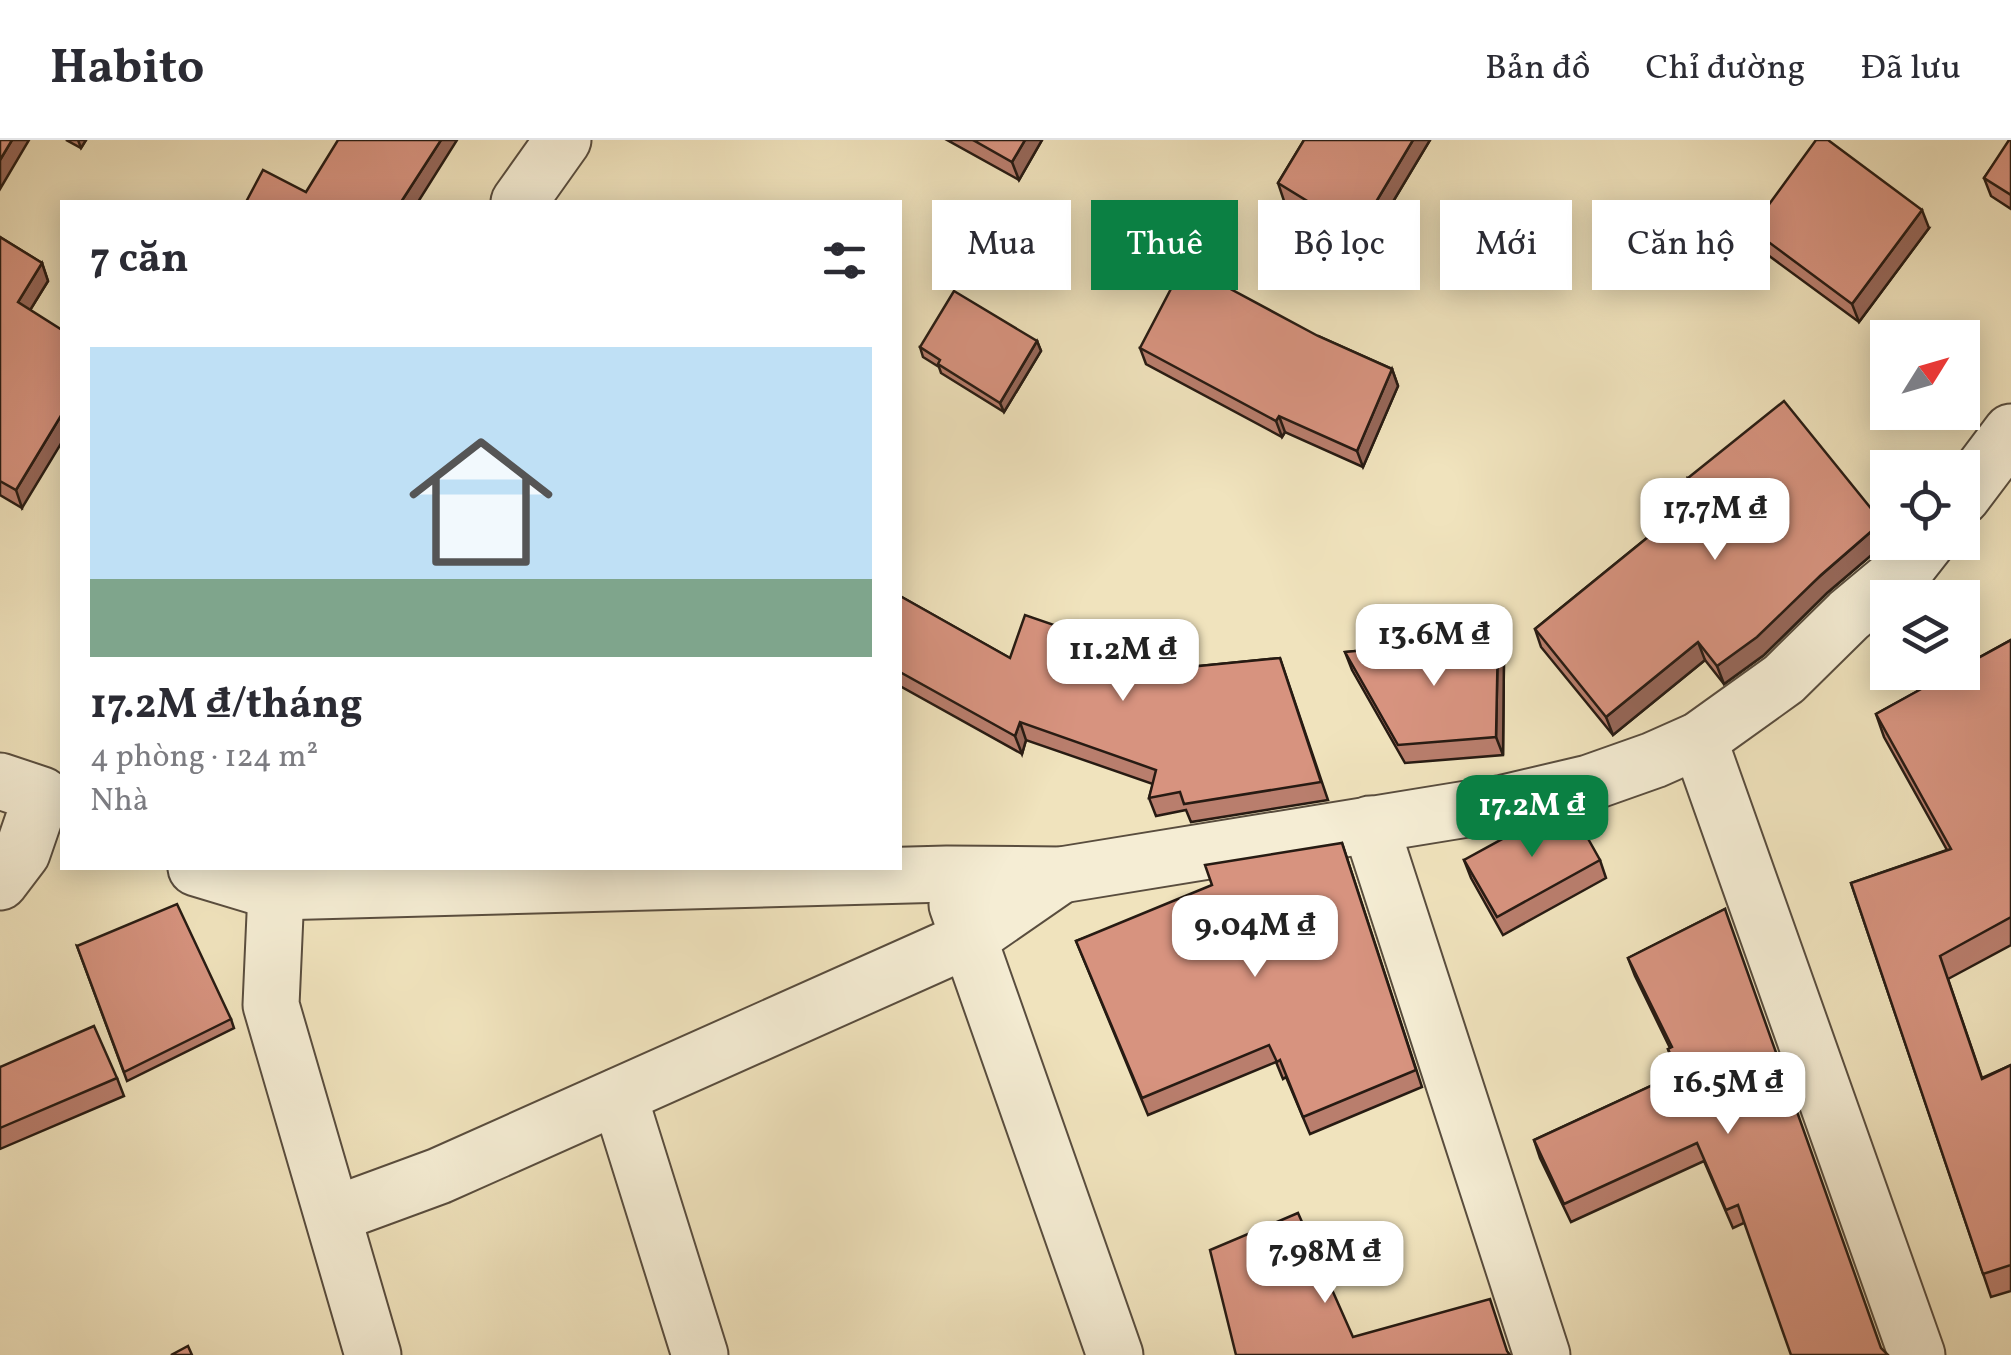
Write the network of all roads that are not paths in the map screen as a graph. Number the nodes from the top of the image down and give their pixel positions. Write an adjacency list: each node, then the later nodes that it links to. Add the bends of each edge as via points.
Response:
1 (563, 140): 2 (street)
2 (519, 200)
3 (2011, 432): 4 (street)
4 (1980, 473)
5 (1913, 560): 6 (street, via 1784,679)
6 (1699, 740): 8 (street, via 1589,782 1504,804); 21 (street)
7 (42, 788): 12 (street, via 22,853)
8 (1370, 824): 11 (street); 20 (street)
9 (203, 870): 13 (street)
10 (947, 874): 11 (street); 13 (street); 14 (street)
11 (1061, 875): 14 (street)
12 (0, 882)
13 (276, 892): 16 (street, via 272,1004)
14 (967, 940): 15 (street); 19 (street)
15 (619, 1096): 16 (street); 18 (street)
16 (333, 1215): 17 (street)
17 (372, 1355)
18 (700, 1355)
19 (1115, 1355)
20 (1542, 1355)
21 (1917, 1355)

